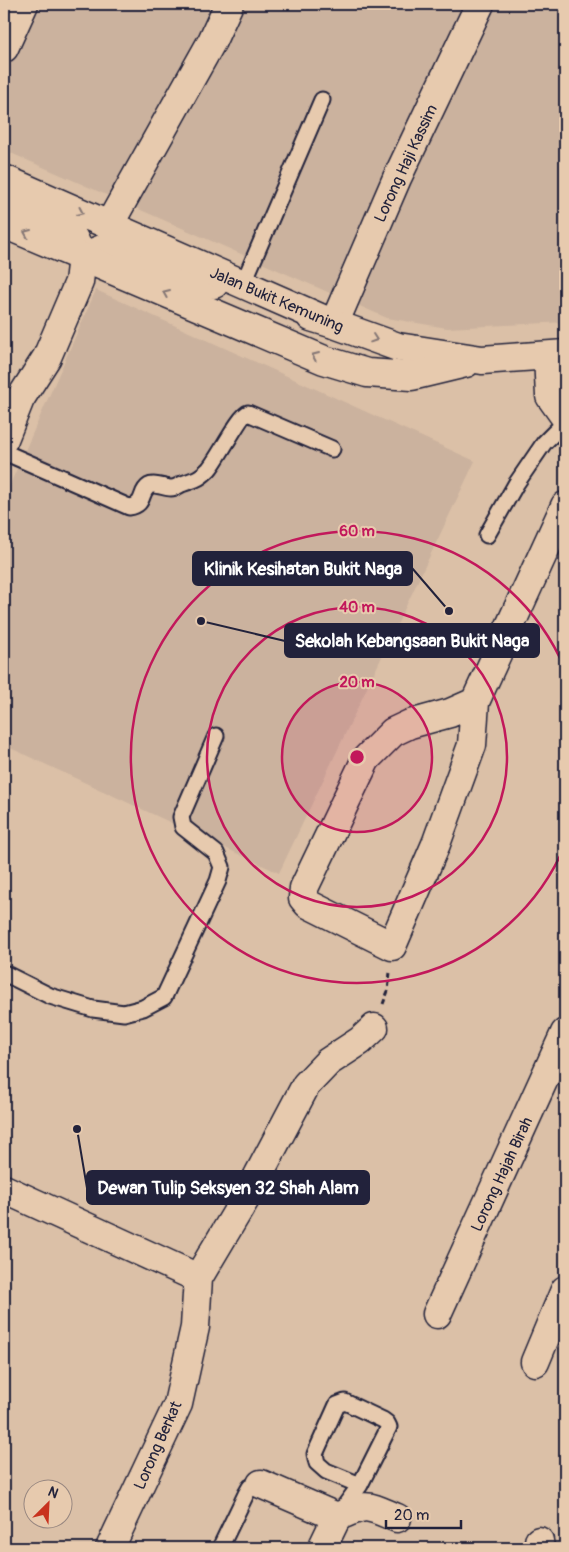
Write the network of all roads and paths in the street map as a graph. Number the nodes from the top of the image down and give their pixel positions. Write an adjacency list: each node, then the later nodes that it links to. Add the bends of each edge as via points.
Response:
1 (24, 4): 4 (street)
2 (229, 4): 9 (street, via 212,41)
3 (480, 4): 12 (street, Lorong Haji Kassim, via 397,178)
4 (4, 48)
5 (322, 100): 11 (lane)
6 (4, 179): 9 (street, Jalan Bukit Kemuning, one-way to 9)
7 (4, 193): 10 (street, via 52,218 74,239)
8 (4, 224): 10 (street, one-way to 8)
9 (109, 225): 11 (street, Jalan Bukit Kemuning)
10 (82, 257): 12 (street, via 102,250 121,249 254,300); 14 (street, one-way to 10, via 412,376 367,373 324,360); 17 (street, via 79,282 48,357 20,399)
11 (243, 284): 12 (street, Jalan Bukit Kemuning)
12 (334, 324): 14 (street, Jalan Bukit Kemuning, one-way to 14, via 398,347)
13 (557, 355): 14 (street, Jalan Bukit Kemuning); 15 (street, via 550,396)
14 (482, 360)
15 (565, 417)
16 (565, 422): 21 (lane, via 544,443)
17 (4, 439)
18 (332, 449): 19 (lane, via 244,414 210,468 200,477 172,488 150,485 136,506 129,507)
19 (4, 452)
20 (565, 506): 22 (street)
21 (487, 534)
22 (475, 702): 24 (street, via 472,745 436,844); 24 (street, via 392,732 366,759 304,888 303,898 308,904)
23 (216, 736): 25 (lane, via 181,818 183,827 216,853 222,867 164,997 124,1013 109,1011 50,996)
24 (392, 946): 26 (path, via 388,991)
25 (4, 973)
26 (374, 1028): 29 (street, via 328,1062 306,1085)
27 (565, 1033): 31 (street, Lorong Hajah Birah)
28 (4, 1189): 29 (street)
29 (198, 1278): 37 (street, Lorong Berkat, via 195,1327 178,1404)
30 (565, 1290): 32 (street)
31 (437, 1314)
32 (535, 1362)
33 (261, 1484): 35 (street); 38 (lane, via 250,1487)
34 (360, 1485): 34 (lane, via 389,1427 383,1420 342,1402 337,1405 315,1454 317,1463 326,1471); 35 (lane)
35 (337, 1516): 36 (street, via 364,1506); 39 (street)
36 (396, 1518)
37 (110, 1548)
38 (220, 1548)
39 (322, 1548)

